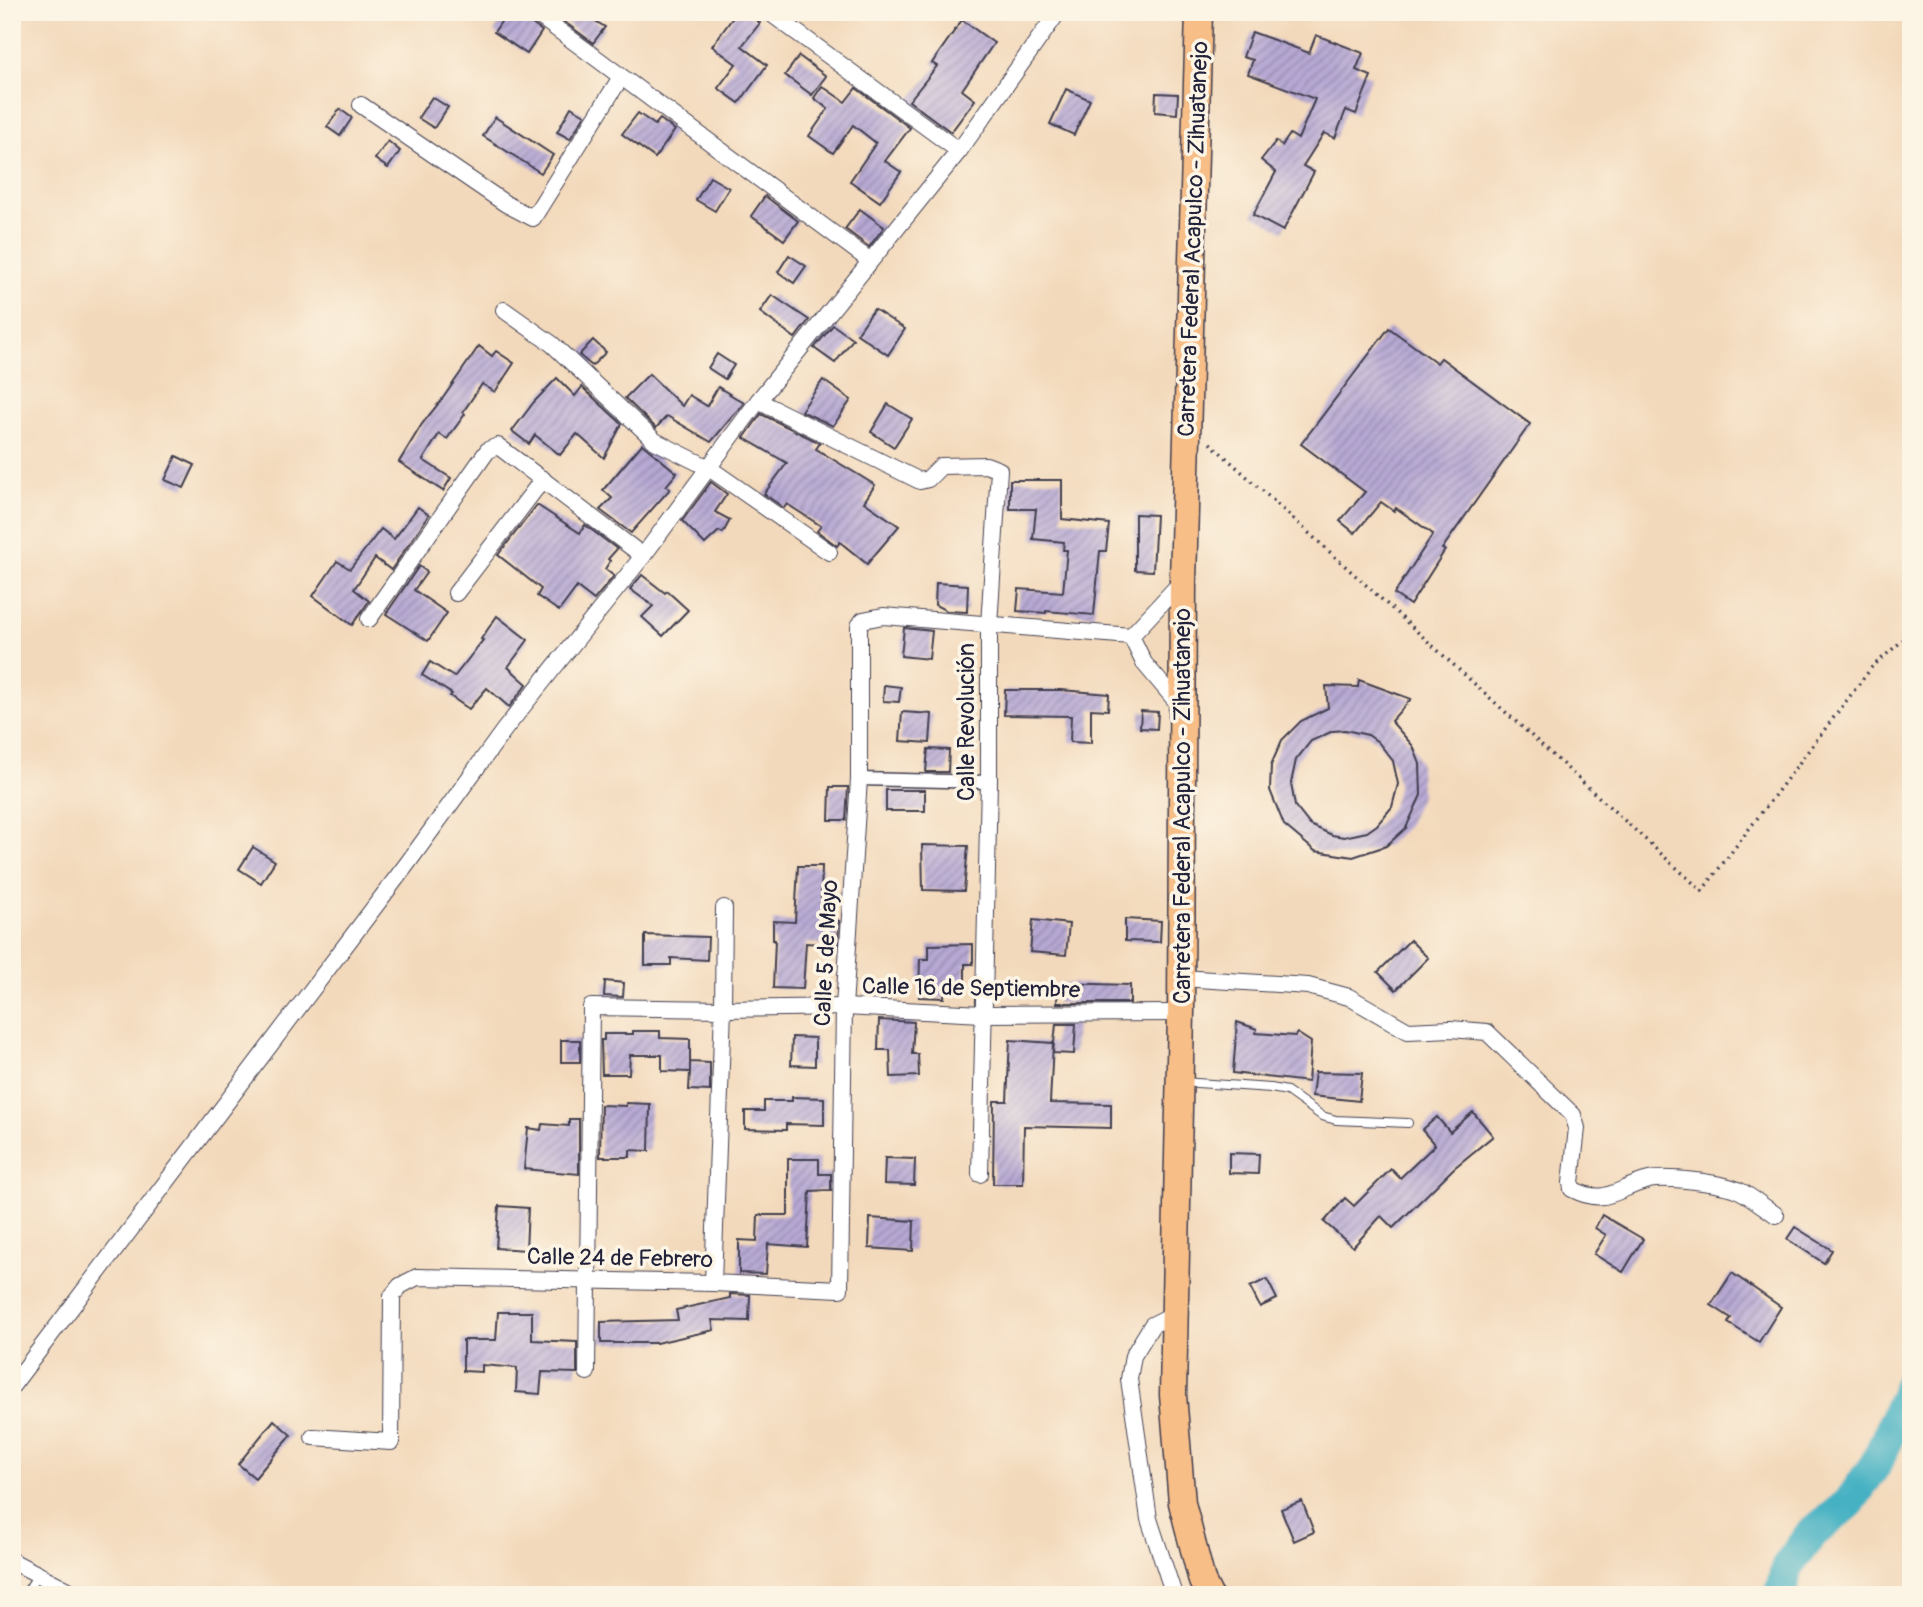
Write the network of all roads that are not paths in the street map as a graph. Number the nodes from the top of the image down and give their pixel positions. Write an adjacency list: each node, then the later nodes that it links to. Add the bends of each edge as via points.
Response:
1 (534, 12): 5 (street)
2 (769, 12): 7 (street)
3 (1058, 12): 7 (street)
4 (1199, 12): 15 (main road, Carretera Federal Acapulco - Zihuatanejo)
5 (621, 77): 6 (street, via 533,218); 8 (street)
6 (361, 105)
7 (959, 151): 8 (street)
8 (869, 260): 10 (street)
9 (504, 310): 11 (street, via 552,344 655,441)
10 (758, 401): 11 (street); 18 (street, Calle Revolución, via 920,481 929,479 941,466 986,464 999,470)
11 (709, 468): 13 (street); 14 (street)
12 (543, 479): 14 (street); 16 (street); 17 (street, via 498,446 488,450)
13 (829, 552)
14 (643, 556): 38 (street, via 504,730)
15 (1183, 580): 19 (street); 20 (main road, Carretera Federal Acapulco - Zihuatanejo)
16 (456, 593)
17 (369, 619)
18 (989, 625): 19 (street); 21 (street, Calle 5 de Mayo, via 883,616 863,620 859,626); 22 (street, Calle Revolución)
19 (1130, 636): 20 (street, via 1144,663)
20 (1183, 709): 24 (main road, Carretera Federal Acapulco - Zihuatanejo)
21 (859, 779): 22 (street); 25 (street, Calle 5 de Mayo)
22 (989, 782): 28 (street, Calle Revolución)
23 (724, 908): 26 (street)
24 (1181, 978): 27 (main road, Carretera Federal Acapulco - Zihuatanejo); 32 (street, via 1308,986 1349,997 1408,1031 1487,1032 1573,1115 1577,1128 1572,1189 1598,1198 1651,1180 1709,1182 1739,1190)
25 (844, 1007): 26 (street, Calle 16 de Septiembre); 28 (street, Calle 16 de Septiembre); 35 (street, Calle 5 de Mayo)
26 (723, 1009): 33 (street, Calle 16 de Septiembre, via 591,1007); 34 (street)
27 (1181, 1013): 28 (street, Calle 16 de Septiembre); 29 (main road, Carretera Federal Acapulco - Zihuatanejo)
28 (983, 1014): 31 (street, Calle Revolución)
29 (1179, 1081): 30 (lane, via 1279,1089 1322,1116); 36 (main road, Carretera Federal Acapulco - Zihuatanejo)
30 (1408, 1123)
31 (980, 1174)
32 (1776, 1215)
33 (587, 1279): 34 (street, Calle 24 de Febrero); 37 (street); 39 (street, Calle 24 de Febrero, via 416,1277 400,1286 392,1296 391,1442)
34 (713, 1283): 35 (street, Calle 24 de Febrero)
35 (840, 1289)
36 (1174, 1314): 44 (street, via 1152,1325 1133,1356 1129,1380 1149,1519); 45 (main road, Carretera Federal Acapulco - Zihuatanejo, via 1172,1395 1182,1503)
37 (587, 1372)
38 (12, 1385)
39 (313, 1437)
40 (12, 1561): 41 (street)
41 (38, 1574): 42 (lane); 43 (street)
42 (25, 1595)
43 (78, 1595)
44 (1174, 1595)
45 (1209, 1595)

